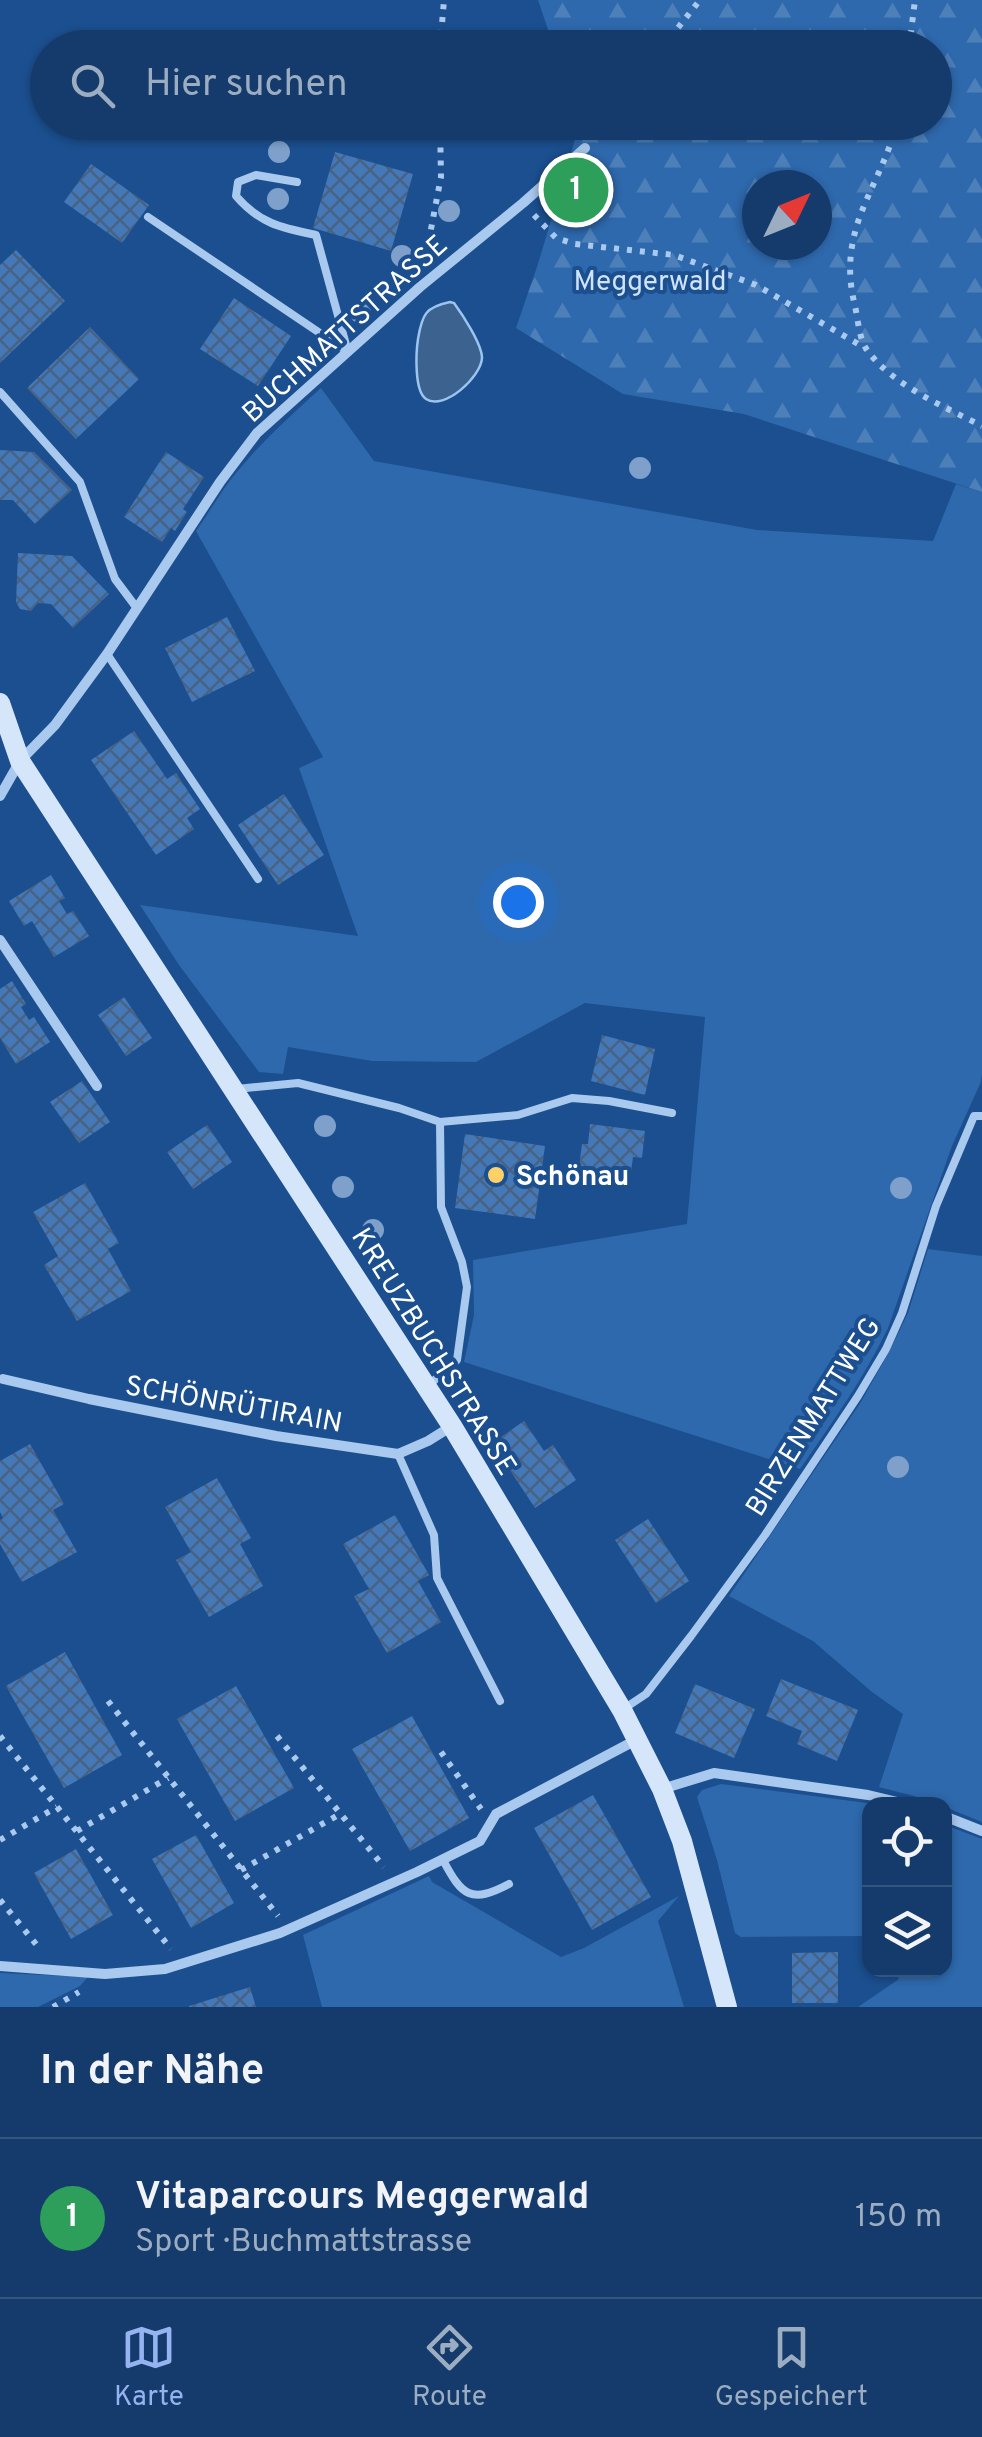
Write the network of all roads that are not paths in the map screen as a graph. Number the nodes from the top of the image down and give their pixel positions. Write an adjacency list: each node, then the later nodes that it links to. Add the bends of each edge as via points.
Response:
1 (585, 148): 4 (street, BUCHMATTSTRASSE)
2 (297, 182): 4 (lane, via 256,175 238,182 236,196 278,227 316,235)
3 (148, 217): 4 (lane)
4 (348, 352): 6 (street, BUCHMATTSTRASSE, via 257,434)
5 (0, 392): 6 (lane, via 80,482 114,579)
6 (136, 607): 7 (street, BUCHMATTSTRASSE)
7 (107, 654): 10 (street, BUCHMATTSTRASSE); 12 (lane)
8 (0, 703): 10 (street, KREUZBUCHSTRASSE)
9 (0, 743): 10 (street, KREUZBUCHSTRASSE)
10 (20, 761): 11 (street, BUCHMATTSTRASSE); 15 (street, KREUZBUCHSTRASSE)
11 (0, 796)
12 (258, 878)
13 (0, 940): 14 (street)
14 (97, 1086)
15 (236, 1090): 18 (lane, via 298,1083); 20 (street, KREUZBUCHSTRASSE)
16 (672, 1113): 18 (lane, via 572,1098 518,1115)
17 (982, 1116): 24 (lane, BIRZENMATTWEG, via 974,1116 902,1313 858,1396 691,1636 646,1694)
18 (440, 1122): 20 (lane, via 441,1207 466,1286 457,1360)
19 (3, 1380): 22 (street, SCHÖNRÜTIRAIN)
20 (427, 1387): 21 (street, KREUZBUCHSTRASSE)
21 (452, 1426): 22 (street); 24 (street, KREUZBUCHSTRASSE)
22 (398, 1454): 23 (lane, via 434,1536 438,1578)
23 (500, 1701)
24 (622, 1710): 25 (street, KREUZBUCHSTRASSE)
25 (638, 1739): 26 (street, KREUZBUCHSTRASSE); 30 (street, via 496,1814 480,1841)
26 (662, 1789): 27 (street, via 714,1772); 33 (street, KREUZBUCHSTRASSE)
27 (876, 1797)
28 (952, 1819): 29 (street)
29 (982, 1831)
30 (443, 1860): 31 (lane, via 471,1894); 32 (street, via 288,1929 165,1969 106,1974)
31 (509, 1884)
32 (0, 1966)
33 (727, 2007)

